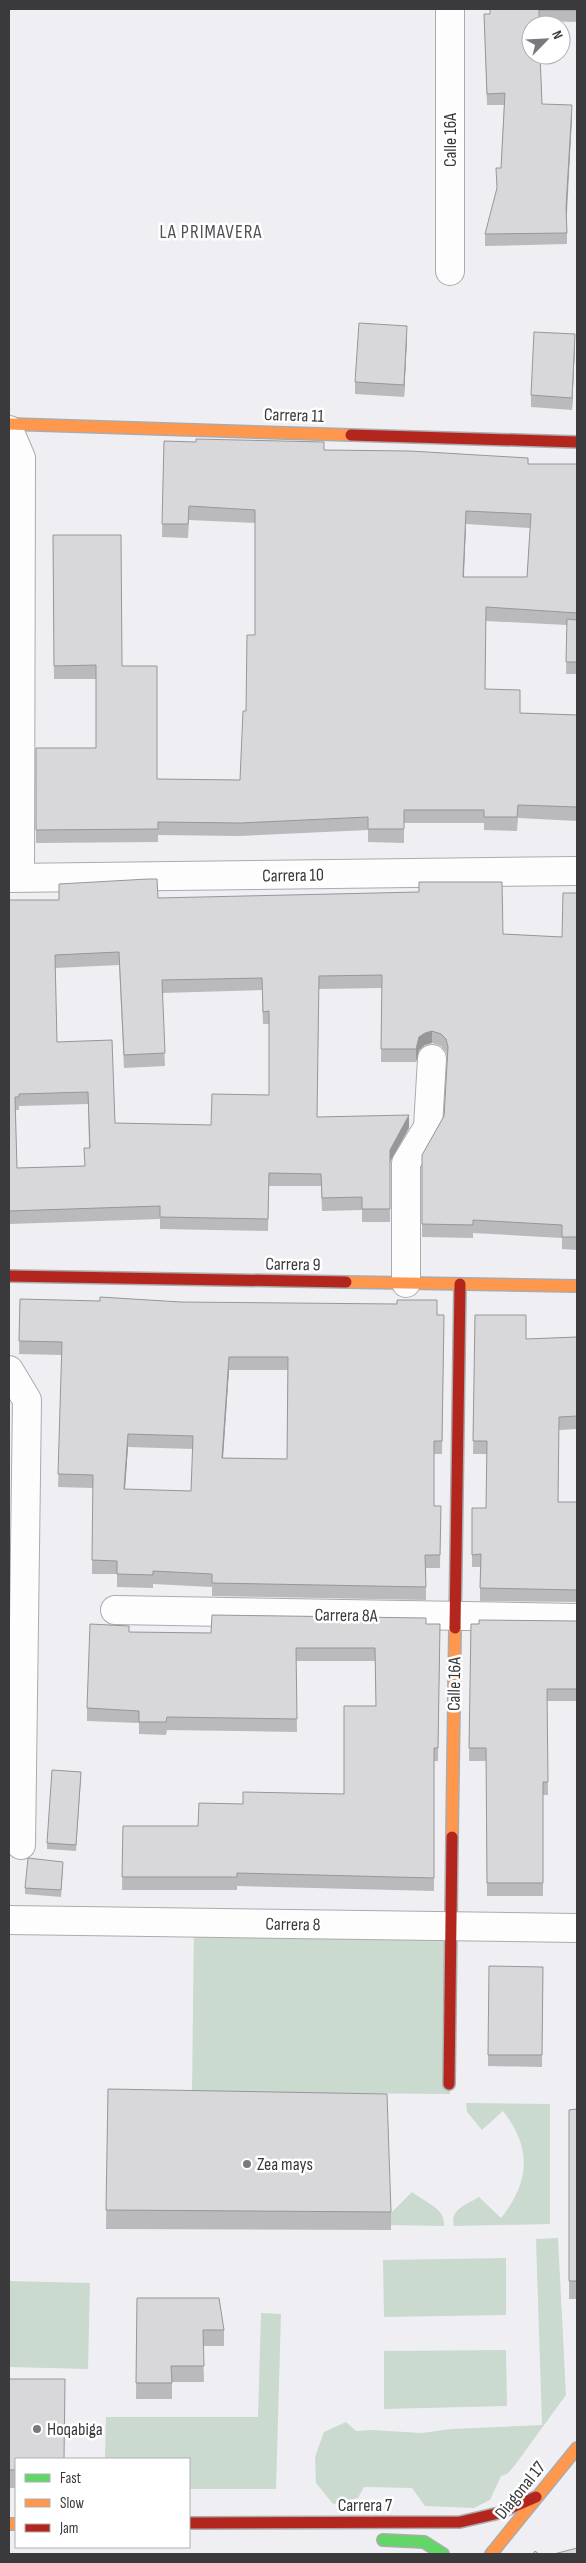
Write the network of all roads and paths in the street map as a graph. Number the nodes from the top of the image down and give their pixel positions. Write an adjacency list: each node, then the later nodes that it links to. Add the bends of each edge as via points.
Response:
1 (450, 9): 2 (street, Calle 16A)
2 (450, 271)
3 (9, 424): 5 (street, Carrera 11)
4 (9, 430): 7 (street, via 20,458)
5 (577, 442)
6 (577, 871): 7 (street, Carrera 10)
7 (14, 878)
8 (432, 1059): 10 (street, via 428,1127 406,1162)
9 (9, 1276): 10 (street, Carrera 9)
10 (406, 1283): 11 (street, Carrera 9)
11 (460, 1284): 12 (street, Carrera 9); 15 (street, Calle 16A)
12 (577, 1286)
13 (9, 1370): 17 (street, via 27,1400)
14 (115, 1610): 15 (street, Carrera 8A)
15 (455, 1617): 16 (street, Carrera 8A); 19 (street, Calle 16A)
16 (577, 1618)
17 (21, 1845)
18 (9, 1920): 19 (street, Carrera 8)
19 (452, 1927): 20 (street, Carrera 8); 21 (street, Calle 16A)
20 (577, 1928)
21 (449, 2084)
22 (577, 2448): 23 (street, Diagonal 17)
23 (536, 2497): 24 (street, Carrera 7, via 510,2510 460,2522); 27 (street, Diagonal 17)
24 (190, 2522)
25 (368, 2540): 26 (street, Carrera 7, via 424,2542)
26 (443, 2554)
27 (492, 2554)

